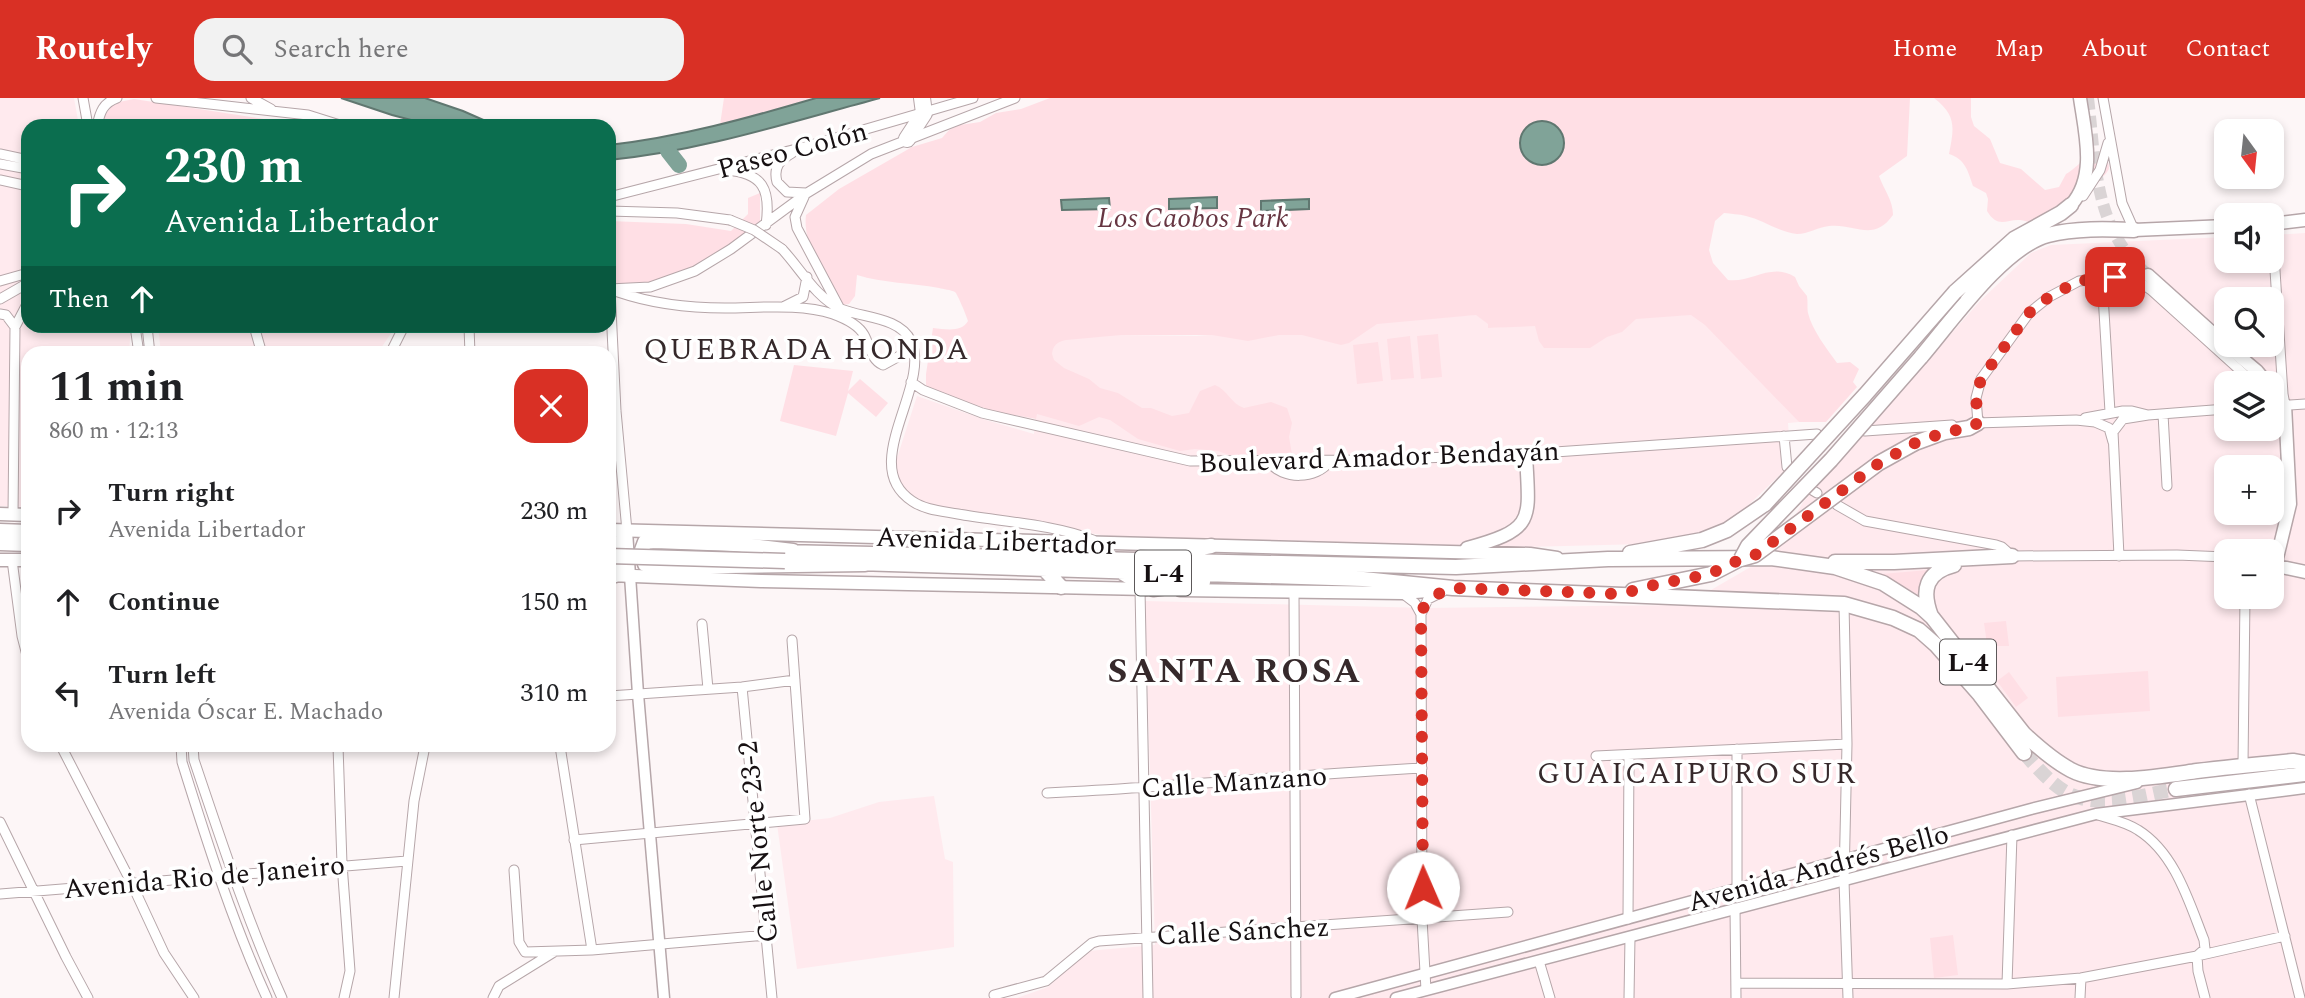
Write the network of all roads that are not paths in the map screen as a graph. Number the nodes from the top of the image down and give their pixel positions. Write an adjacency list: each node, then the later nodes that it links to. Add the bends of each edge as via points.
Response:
1 (117, 98): 14 (street, via 107,103)
2 (156, 98): 10 (street)
3 (203, 98): 10 (street)
4 (251, 98): 12 (street)
5 (974, 98): 11 (street, Paseo Colón)
6 (1015, 98): 17 (street, Paseo Colón)
7 (2080, 98): 28 (main road, via 2088,158 2081,194)
8 (2103, 98): 16 (street)
9 (83, 99): 13 (street)
10 (224, 105): 12 (street)
11 (923, 105): 17 (highway); 18 (street, Paseo Colón)
12 (279, 112): 15 (street)
13 (87, 119)
14 (99, 119)
15 (321, 119)
16 (2109, 138): 28 (street, L-4, via 2097,177); 34 (street, via 2122,203)
17 (907, 139): 26 (street, Paseo Colón)
18 (808, 146): 23 (street, Paseo Colón); 26 (street, via 781,160 775,175 787,192)
19 (0, 154): 20 (street)
20 (21, 158)
21 (0, 164): 22 (street)
22 (21, 168)
23 (718, 169): 27 (street, Paseo Colón); 32 (street, via 756,177 766,196)
24 (0, 180): 25 (street)
25 (21, 184)
26 (807, 193): 32 (street, Paseo Colón); 46 (street, Paseo Colón, via 796,223)
27 (616, 195)
28 (2071, 205): 94 (main road, L-4, bridge, via 2014,239 1955,292 1765,504 1727,530 1702,540)
29 (616, 211): 38 (street, Paseo Colón, bridge, via 677,212 730,220 782,249)
30 (2305, 220): 31 (main road)
31 (2284, 223)
32 (766, 225): 42 (street, Paseo Colón, via 713,261 673,281)
33 (2214, 227): 34 (main road)
34 (2134, 230): 95 (main road, bridge, via 2048,235 2028,243 1996,270)
35 (2275, 273): 55 (street)
36 (21, 275): 40 (street)
37 (2148, 275): 50 (main road)
38 (807, 277): 45 (street, via 803,296); 46 (street, Paseo Colón)
39 (2102, 278): 53 (street, via 2127,276 2140,281); 61 (street); 65 (street, via 2078,281 2029,313 1981,379 1976,398)
40 (0, 281)
41 (21, 287): 44 (street)
42 (616, 289)
43 (616, 291): 45 (street, via 685,307)
44 (0, 299)
45 (781, 307): 51 (street, via 819,310 856,325 883,366 897,359)
46 (839, 309): 51 (street, via 894,325)
47 (0, 314): 49 (street)
48 (21, 315): 49 (street)
49 (15, 327): 75 (street)
50 (2214, 334)
51 (912, 342): 56 (street)
52 (2239, 357): 54 (main road)
53 (2241, 371)
54 (2254, 371)
55 (2282, 371)
56 (911, 382): 71 (street, Boulevard Amador Bendayán, via 982,414 1177,460 1330,461); 82 (street, via 891,464 906,497 925,508)
57 (2284, 390): 59 (street)
58 (2305, 404): 59 (street)
59 (2286, 405): 81 (main road, via 2290,504)
60 (2214, 410): 62 (street)
61 (2110, 412): 63 (street); 64 (street)
62 (2163, 414): 63 (street); 73 (street)
63 (2148, 415): 69 (street, via 2123,419)
64 (2076, 420): 65 (street); 69 (street, via 2106,426)
65 (1978, 423): 66 (street); 95 (main road, bridge, via 1915,443 1879,463 1755,555)
66 (1865, 431)
67 (1817, 434): 68 (street, Boulevard Amador Bendayán)
68 (1784, 436): 71 (street, Boulevard Amador Bendayán); 72 (street)
69 (2113, 442): 91 (street)
70 (616, 443): 77 (street)
71 (1526, 454): 87 (main road, via 1528,509 1524,520 1504,536)
72 (1787, 467)
73 (2167, 486)
74 (1837, 505): 90 (street, via 1865,521 1996,545)
75 (7, 514)
76 (0, 531): 78 (main road)
77 (627, 531): 79 (main road, Avenida Libertador / L-4); 82 (main road, Avenida Libertador / L-4); 105 (street)
78 (21, 532)
79 (616, 533)
80 (616, 536): 101 (main road, via 620,538 621,570)
81 (2282, 539)
82 (1098, 542): 85 (main road, Avenida Libertador / L-4)
83 (0, 543): 84 (main road)
84 (21, 544)
85 (1211, 546): 87 (main road, Avenida Libertador / L-4); 99 (main road, L-4)
86 (616, 548): 88 (main road, Avenida Libertador / L-4)
87 (1453, 552): 97 (main road, Avenida Libertador / L-4)
88 (789, 555): 89 (main road, Avenida Libertador / L-4, bridge); 98 (main road, Avenida Libertador / L-4); 98 (main road, L-4, via 744,544 655,541 645,542 642,550 645,564 652,567); 99 (main road, Avenida Libertador / L-4)
89 (616, 556)
90 (2012, 556): 91 (street); 93 (main road, L-4, via 1856,562); 116 (main road, via 1938,570 1926,592)
91 (2119, 556): 92 (street)
92 (2214, 557)
93 (1771, 558): 94 (main road, L-4); 116 (main road, L-4, via 1835,567 1883,583)
94 (1608, 559): 97 (main road, Avenida Libertador / L-4)
95 (1741, 559): 112 (main road, via 1710,574)
96 (6, 560): 118 (street)
97 (1592, 560): 99 (main road, Avenida Libertador / L-4, via 1456,567)
98 (872, 564): 102 (main road, Avenida Libertador / L-4)
99 (1122, 566): 102 (main road, Avenida Libertador / L-4); 106 (main road, Avenida Libertador / L-4); 109 (main road)
100 (2284, 567): 104 (main road)
101 (616, 570)
102 (1045, 570): 107 (main road)
103 (616, 572): 105 (main road, Avenida Libertador / L-4)
104 (2305, 572)
105 (630, 576): 107 (main road, Avenida Libertador / L-4); 123 (street)
106 (1253, 576): 108 (main road, Avenida Libertador / L-4, via 1363,579); 109 (main road, L-4)
107 (1061, 587): 109 (main road, Avenida Libertador / L-4)
108 (1453, 588): 111 (main road, Avenida Libertador / L-4); 112 (main road, Avenida Libertador / L-4); 115 (street, via 1429,599)
109 (1147, 589): 110 (main road, Avenida Libertador / L-4); 144 (street)
110 (1294, 593): 111 (main road, Avenida Libertador / L-4); 142 (street)
111 (1402, 593): 115 (street)
112 (1621, 594): 113 (main road, L-4)
113 (1844, 604): 125 (street); 133 (main road, L-4, via 1919,630 1980,695)
114 (2245, 609): 138 (street)
115 (1421, 614): 139 (street)
116 (1932, 617): 143 (main road, L-4, via 2038,747 2072,771)
117 (702, 624): 122 (street)
118 (21, 631)
119 (792, 640): 120 (street)
120 (795, 680): 121 (street); 151 (street, via 805,819)
121 (742, 687): 122 (street); 151 (street, Calle Norte 23-2)
122 (708, 689): 123 (street)
123 (638, 694): 124 (street); 152 (street)
124 (616, 696)
125 (1847, 744): 126 (street); 155 (street)
126 (1737, 749): 135 (street); 163 (street)
127 (64, 752): 162 (street)
128 (181, 752): 160 (street)
129 (193, 752): 159 (street)
130 (338, 752): 157 (street)
131 (424, 752): 156 (street)
132 (561, 752): 154 (street)
133 (2024, 753)
134 (1596, 755): 135 (street)
135 (1629, 755): 169 (street)
136 (2305, 757): 138 (street, L-4)
137 (2305, 763): 140 (main road, Avenida Andrés Bello / L-4)
138 (2243, 764): 140 (street, L-4)
139 (1422, 768): 142 (street, Calle Manzano); 168 (street)
140 (2196, 772): 143 (main road, Avenida Andrés Bello / L-4)
141 (2305, 774): 146 (main road)
142 (1294, 775): 144 (street, Calle Manzano); 170 (street)
143 (2152, 779): 155 (street, Avenida Andrés Bello)
144 (1143, 788): 147 (street, Calle Manzano); 172 (street)
145 (2305, 788): 148 (street, Avenida Andrés Bello)
146 (2176, 789)
147 (1047, 793)
148 (2249, 794): 149 (street, Avenida Andrés Bello); 173 (street)
149 (2096, 814): 153 (street, Avenida Andrés Bello); 178 (street, via 2139,830 2173,867 2204,940 2205,949)
150 (0, 822): 164 (street)
151 (754, 823): 152 (street); 171 (street, Calle Norte 23-2)
152 (652, 831): 154 (street); 175 (street)
153 (2012, 835): 161 (street, Avenida Andrés Bello); 183 (street)
154 (574, 840): 176 (street)
155 (1845, 860): 161 (street); 163 (street, Avenida Andrés Bello)
156 (407, 861): 157 (street, Avenida Rio de Janeiro); 193 (street)
157 (342, 864): 159 (street, Avenida Rio de Janeiro); 192 (street, via 350,971)
158 (514, 870): 177 (street, via 523,951)
159 (232, 874): 160 (street, Avenida Rio de Janeiro); 191 (street)
160 (218, 876): 162 (street, Avenida Rio de Janeiro); 190 (street)
161 (1844, 881): 166 (street, Avenida Andrés Bello); 184 (street)
162 (131, 882): 164 (street, Avenida Rio de Janeiro); 189 (street, via 164,953)
163 (1737, 889): 169 (street, Avenida Andrés Bello)
164 (33, 891): 165 (street, Avenida Rio de Janeiro); 188 (street)
165 (0, 894)
166 (1735, 908): 174 (street, Avenida Andrés Bello); 182 (street)
167 (1508, 912): 168 (street, Calle Sánchez)
168 (1422, 919): 170 (street, Calle Sánchez); 180 (street)
169 (1628, 919): 180 (street, Avenida Andrés Bello)
170 (1295, 927): 172 (street, Calle Sánchez); 187 (street)
171 (766, 935): 175 (street); 196 (street, Calle Norte 23-2)
172 (1147, 936): 186 (street, Calle Sánchez, via 1092,943 1046,981); 197 (street)
173 (2285, 936): 178 (street); 206 (street)
174 (1630, 937): 179 (street, Avenida Andrés Bello); 201 (street)
175 (660, 945): 176 (street); 195 (street)
176 (592, 950): 177 (street)
177 (555, 951): 194 (street, via 499,986)
178 (2197, 956): 181 (street); 205 (street)
179 (1539, 961): 185 (street, Avenida Andrés Bello); 200 (street)
180 (1424, 974): 185 (street); 198 (street, Avenida Andrés Bello)
181 (2081, 978): 183 (street); 204 (street)
182 (1736, 983): 184 (street); 202 (street)
183 (2007, 984): 184 (street)
184 (1848, 985): 203 (street)
185 (1426, 990): 199 (street, Avenida Andrés Bello)
186 (993, 995)
187 (1296, 996)
188 (88, 998)
189 (194, 998)
190 (267, 998)
191 (282, 998)
192 (344, 998)
193 (394, 998)
194 (493, 998)
195 (664, 998)
196 (772, 998)
197 (1149, 998)
198 (1335, 998)
199 (1396, 998)
200 (1550, 998)
201 (1629, 998)
202 (1735, 998)
203 (1848, 998)
204 (2080, 998)
205 (2205, 998)
206 (2300, 998)

